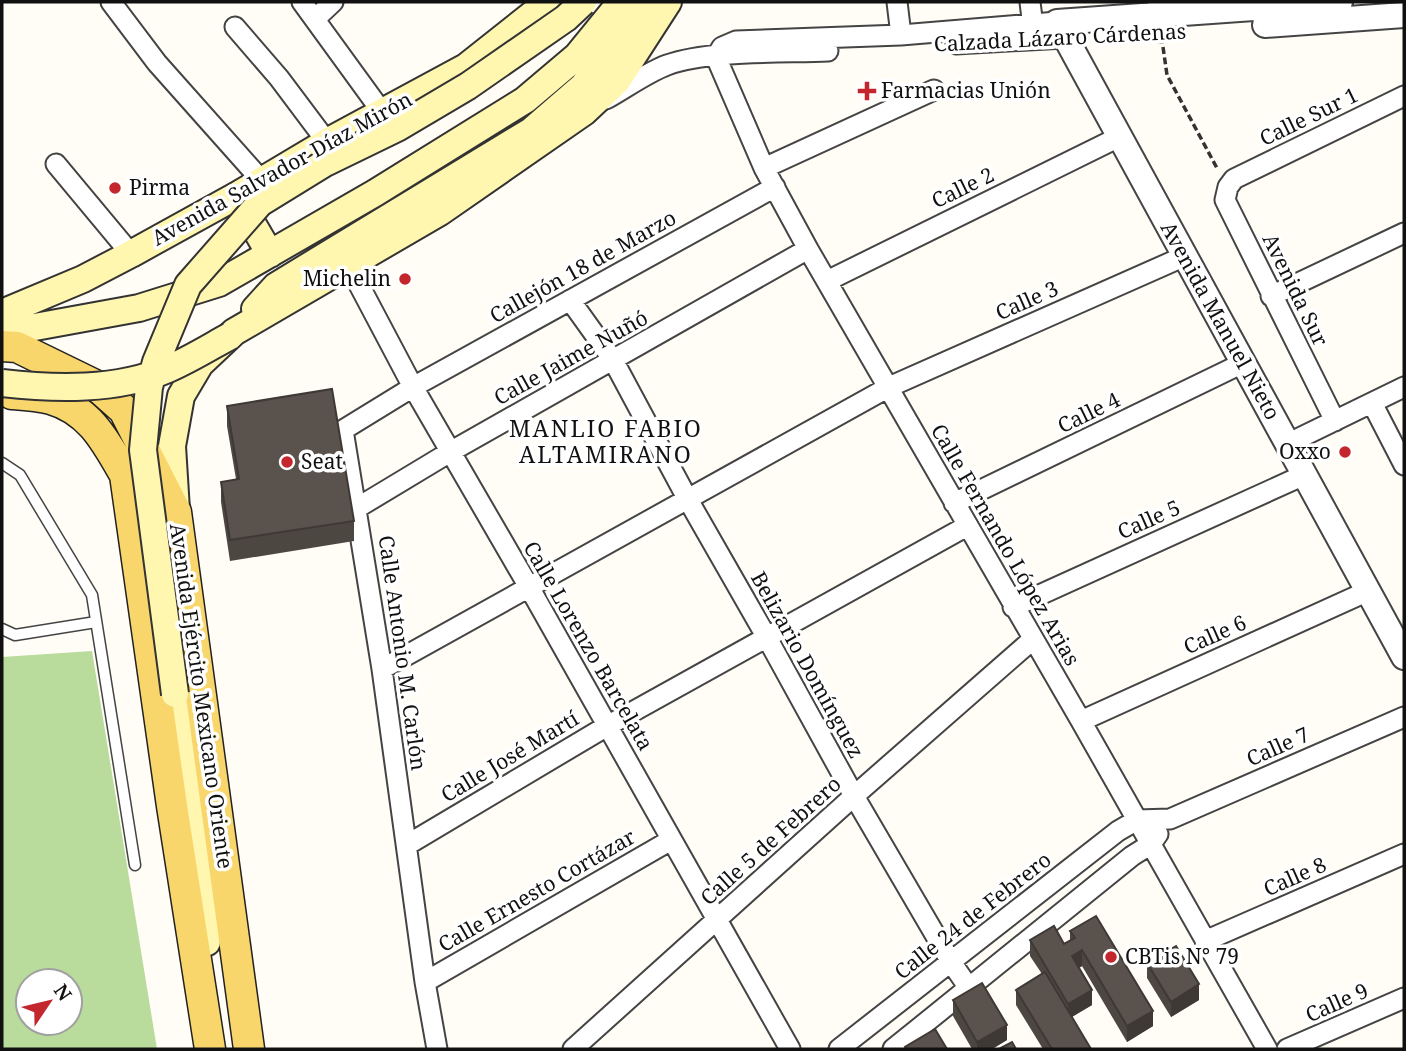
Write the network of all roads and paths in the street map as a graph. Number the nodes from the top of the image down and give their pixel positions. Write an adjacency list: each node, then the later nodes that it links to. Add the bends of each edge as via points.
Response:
1 (111, 2): 28 (street)
2 (302, 2): 14 (street)
3 (333, 2): 14 (street)
4 (548, 2): 22 (main road, Avenida Salvador Díaz Mirón, via 466,66)
5 (583, 2): 74 (main road, Avenida Salvador Díaz Mirón, bridge, via 468,86 260,203 188,285 149,387 143,450)
6 (621, 2): 35 (main road, via 577,56 525,100)
7 (649, 2): 43 (main road, via 583,86 531,131 276,286)
8 (668, 2): 23 (main road, via 617,81)
9 (897, 2): 18 (street)
10 (1030, 2): 17 (street)
11 (1340, 2): 13 (street, Calzada Lázaro Cárdenas)
12 (1404, 15): 13 (street, Calzada Lázaro Cárdenas)
13 (1159, 17): 16 (street, Calzada Lázaro Cárdenas); 29 (path, via 1167,75)
14 (315, 19): 22 (street)
15 (235, 27): 25 (street)
16 (1061, 30): 17 (street, Calzada Lázaro Cárdenas); 24 (street, Avenida Manuel Nieto)
17 (1033, 33): 18 (street, Calzada Lázaro Cárdenas); 19 (street, Calzada Lázaro Cárdenas)
18 (901, 35): 19 (street, Calzada Lázaro Cárdenas, via 736,41 722,47)
19 (716, 57): 23 (street, Calzada Lázaro Cárdenas, via 664,66); 27 (street, Calle Fernando López Arias)
20 (934, 90): 27 (street)
21 (1404, 96): 29 (street, Calle Sur 1)
22 (382, 112): 25 (main road, Avenida Salvador Díaz Mirón)
23 (584, 112): 37 (main road, via 440,212)
24 (1119, 137): 36 (street, Avenida Manuel Nieto); 38 (street, Calle 2)
25 (327, 142): 28 (main road, Avenida Salvador Díaz Mirón)
26 (56, 164): 34 (street)
27 (764, 168): 30 (street, Calle Fernando López Arias)
28 (262, 181): 31 (main road, Avenida Salvador Díaz Mirón)
29 (1231, 183): 39 (street, Avenida Sur, via 1225,200)
30 (775, 187): 33 (street, Calle Fernando López Arias); 40 (street, Callejón 18 de Marzo)
31 (236, 197): 34 (main road, Avenida Salvador Díaz Mirón); 35 (main road)
32 (1404, 233): 39 (street)
33 (808, 249): 38 (street, Calle Fernando López Arias); 45 (street, Calle Jaime Nuñó)
34 (131, 254): 41 (main road, Avenida Salvador Díaz Mirón)
35 (271, 254): 42 (main road, via 219,284 139,308 24,329)
36 (1185, 256): 46 (street, Avenida Manuel Nieto); 49 (street, Calle 3)
37 (348, 264): 43 (main road); 48 (street, Calle Lorenzo Barcelata)
38 (827, 281): 49 (street, Calle Fernando López Arias)
39 (1272, 296): 53 (street, Avenida Sur)
40 (570, 300): 45 (street, Belizario Domínguez); 48 (street, Callejón 18 de Marzo)
41 (2, 313)
42 (2, 328)
43 (230, 336): 47 (main road, bridge, via 167,370 132,380 76,387); 63 (main road, via 200,363 181,396 172,446)
44 (2, 346): 63 (main road, Avenida Ejército Mexicano Oriente, via 17,347 97,386 124,410)
45 (613, 360): 56 (street, Calle Jaime Nuñó); 60 (street, Belizario Domínguez)
46 (1243, 363): 55 (street, Avenida Manuel Nieto); 61 (street, Calle 4)
47 (2, 383)
48 (413, 387): 54 (street, Callejón 18 de Marzo); 56 (street, Calle Lorenzo Barcelata)
49 (888, 387): 60 (street, Calle 3); 61 (street, Calle Fernando López Arias)
50 (1404, 387): 52 (street)
51 (2, 392): 92 (main road, Avenida Ejército Mexicano Oriente, via 51,399 81,413 100,433 125,475)
52 (1372, 402): 53 (street); 58 (street)
53 (1335, 421): 55 (street)
54 (343, 430): 62 (street, Calle Antonio M. Carlón)
55 (1287, 444): 59 (street, Avenida Manuel Nieto)
56 (450, 452): 62 (street, Calle Jaime Nuñó); 65 (street, Calle Lorenzo Barcelata)
57 (2, 463): 68 (lane, via 20,475 92,595)
58 (1404, 466)
59 (1304, 475): 66 (street, Avenida Manuel Nieto); 67 (street, Calle 5)
60 (687, 498): 65 (street, Calle 3); 70 (street, Belizario Domínguez)
61 (954, 503): 64 (street, Calle Fernando López Arias)
62 (357, 508): 73 (street, Calle Antonio M. Carlón)
63 (176, 512): 94 (main road, Avenida Ejército Mexicano Oriente)
64 (967, 526): 67 (street, Calle Fernando López Arias); 70 (street, Calle José Martí)
65 (529, 587): 73 (street, Calle 3); 77 (street, Calle Lorenzo Barcelata)
66 (1368, 591): 72 (street, Avenida Manuel Nieto); 76 (street, Calle 6)
67 (1013, 607): 71 (street, Calle Fernando López Arias)
68 (96, 622): 69 (lane, via 15,635); 85 (lane)
69 (2, 629)
70 (766, 636): 77 (street, Calle José Martí); 78 (street, Belizario Domínguez)
71 (1032, 640): 76 (street, Calle Fernando López Arias); 78 (street, Calle 5 de Febrero)
72 (1404, 657)
73 (382, 669): 83 (street, Calle Antonio M. Carlón)
74 (175, 694): 93 (main road, Avenida Ejército Mexicano Oriente)
75 (1404, 717): 79 (street, Calle 7)
76 (1081, 721): 80 (street, Calle Fernando López Arias)
77 (607, 726): 81 (street, Calle Lorenzo Barcelata); 83 (street, Calle José Martí)
78 (854, 796): 86 (street, Calle 5 de Febrero); 88 (street, Belizario Domínguez)
79 (1170, 819): 80 (street, Calle 7); 82 (street, Calle 7)
80 (1138, 820): 82 (street, Calle Fernando López Arias); 88 (street, Calle 24 de Febrero)
81 (671, 840): 86 (street, Calle Lorenzo Barcelata); 89 (street, Calle Ernesto Cortázar)
82 (1151, 844): 87 (street, Calle Fernando López Arias); 90 (street)
83 (407, 845): 89 (street, Calle Antonio M. Carlón)
84 (1404, 854): 87 (street, Calle 8)
85 (135, 864)
86 (716, 920): 96 (street, Calle 5 de Febrero); 97 (street, Calle Lorenzo Barcelata)
87 (1205, 941): 100 (street, Calle Fernando López Arias)
88 (951, 962): 90 (street, Belizario Domínguez); 98 (street, Calle 24 de Febrero)
89 (425, 982): 95 (street, Calle Antonio M. Carlón)
90 (969, 988): 99 (street)
91 (1404, 998): 101 (street, Calle 9)
92 (210, 1049)
93 (222, 1049)
94 (248, 1049)
95 (438, 1049)
96 (573, 1049)
97 (790, 1049)
98 (839, 1049)
99 (893, 1049)
100 (1267, 1049)
101 (1287, 1049)

